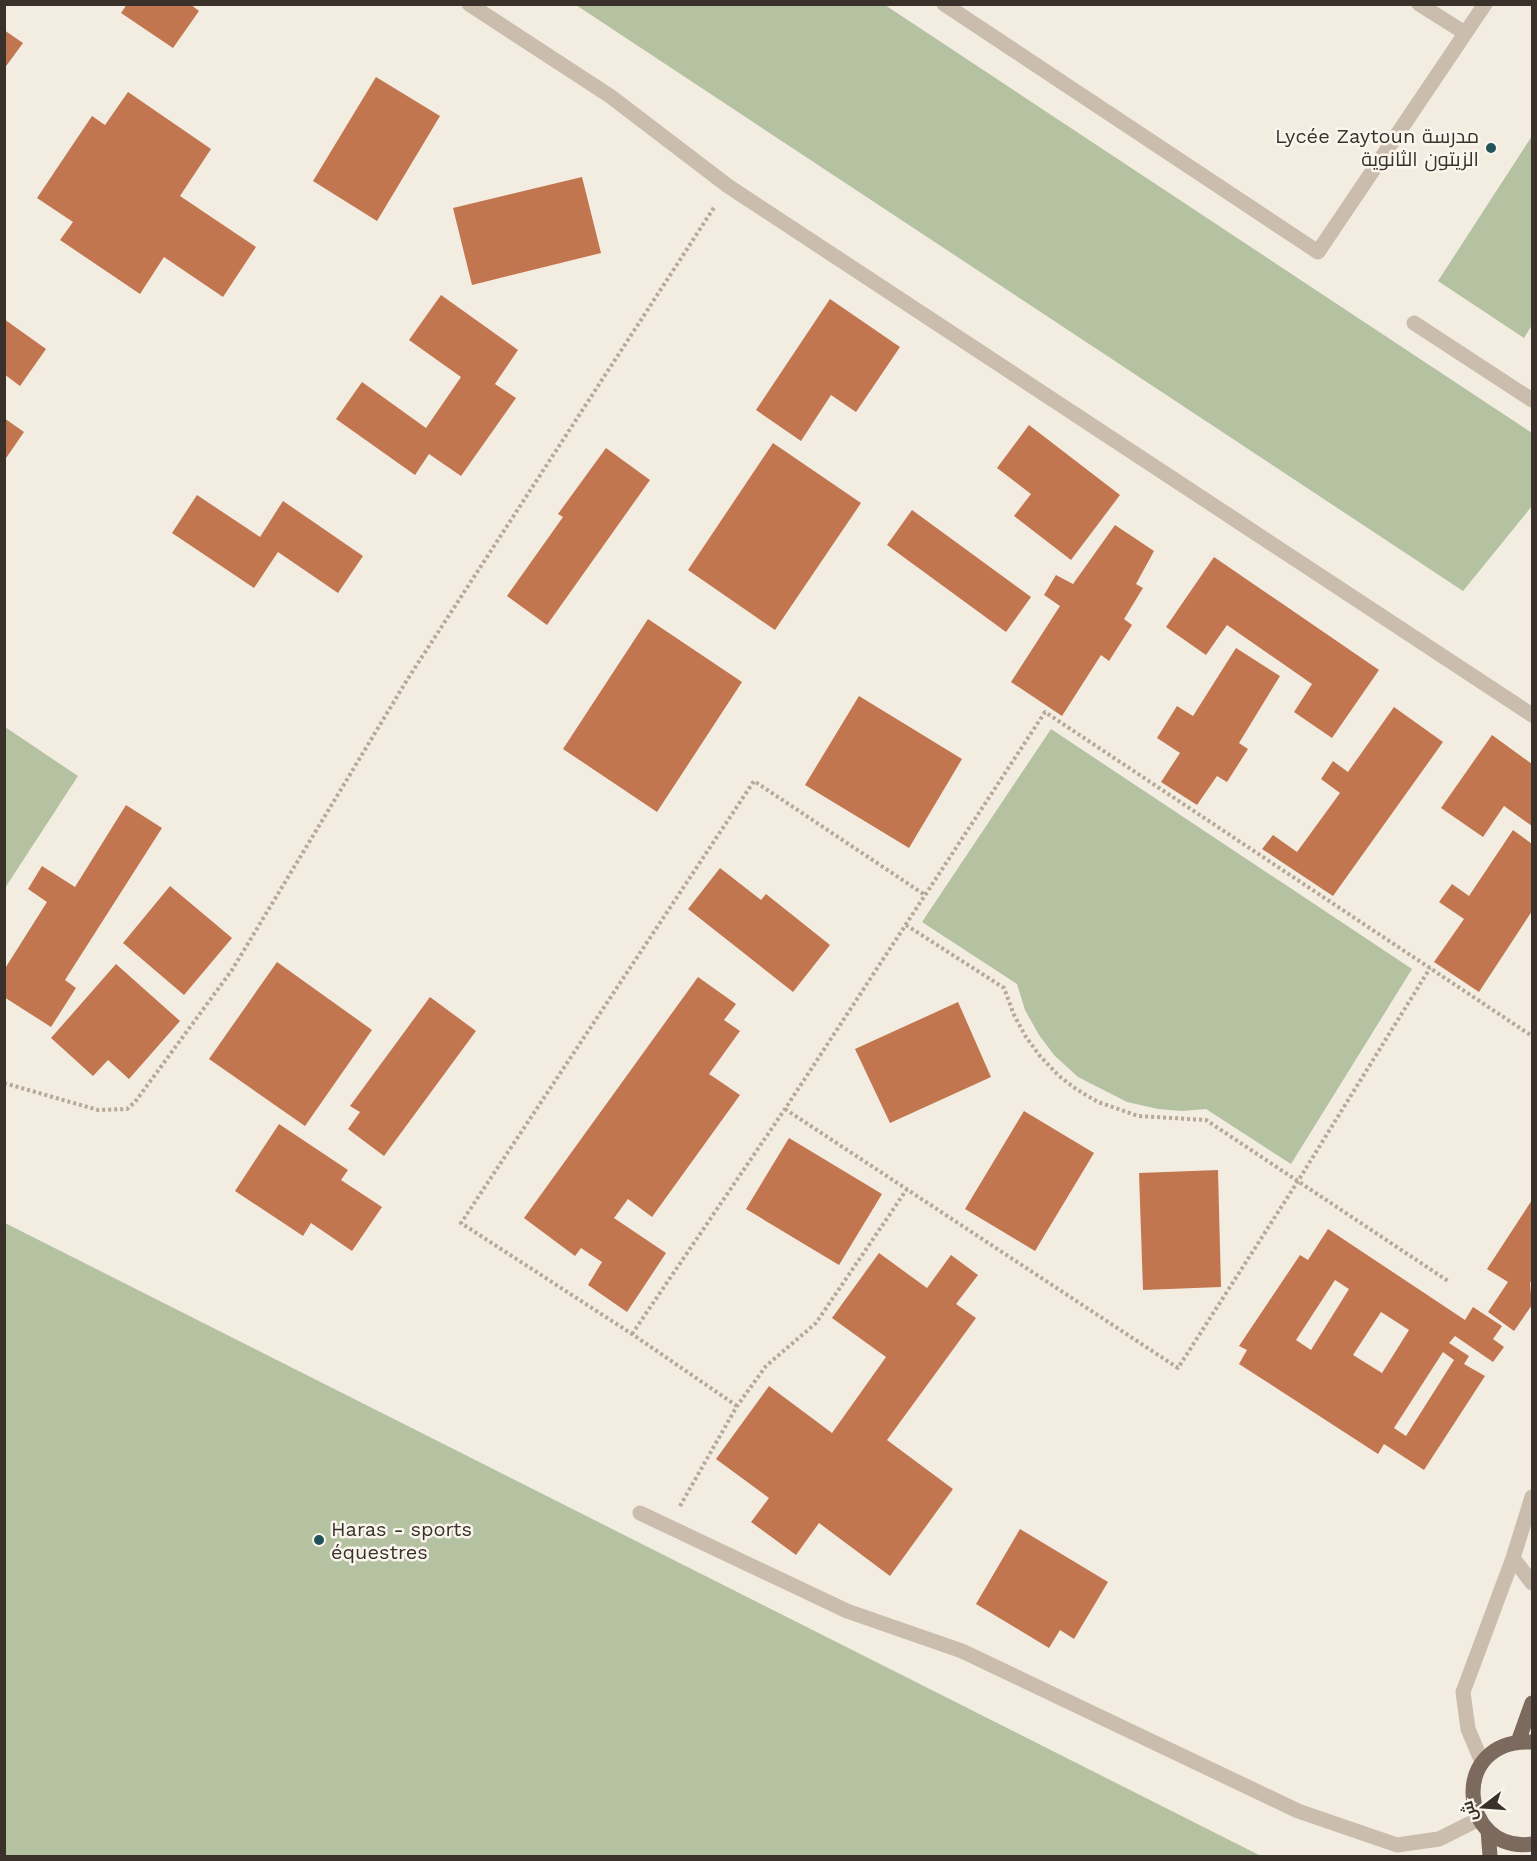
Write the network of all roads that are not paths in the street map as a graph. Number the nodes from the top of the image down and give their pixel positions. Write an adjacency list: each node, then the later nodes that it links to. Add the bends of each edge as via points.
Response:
1 (469, 4): 8 (street, via 610,96 728,186)
2 (944, 4): 5 (street, via 1318,252)
3 (1419, 4): 5 (street)
4 (1485, 4): 5 (street)
5 (1465, 33)
6 (1414, 323): 7 (street)
7 (1533, 400)
8 (1533, 715)
9 (1533, 1497): 11 (street)
10 (640, 1513): 18 (street, via 847,1611 962,1651 1298,1811)
11 (1513, 1558): 12 (street); 15 (street, via 1463,1692 1468,1729)
12 (1533, 1583)
13 (1533, 1703): 14 (main road)
14 (1525, 1742): 15 (main road, via 1504,1745)
15 (1482, 1762): 16 (main road, via 1473,1790 1474,1804)
16 (1484, 1824): 17 (main road, via 1500,1839); 18 (street); 19 (main road)
17 (1533, 1844)
18 (1394, 1851)
19 (1490, 1857)

